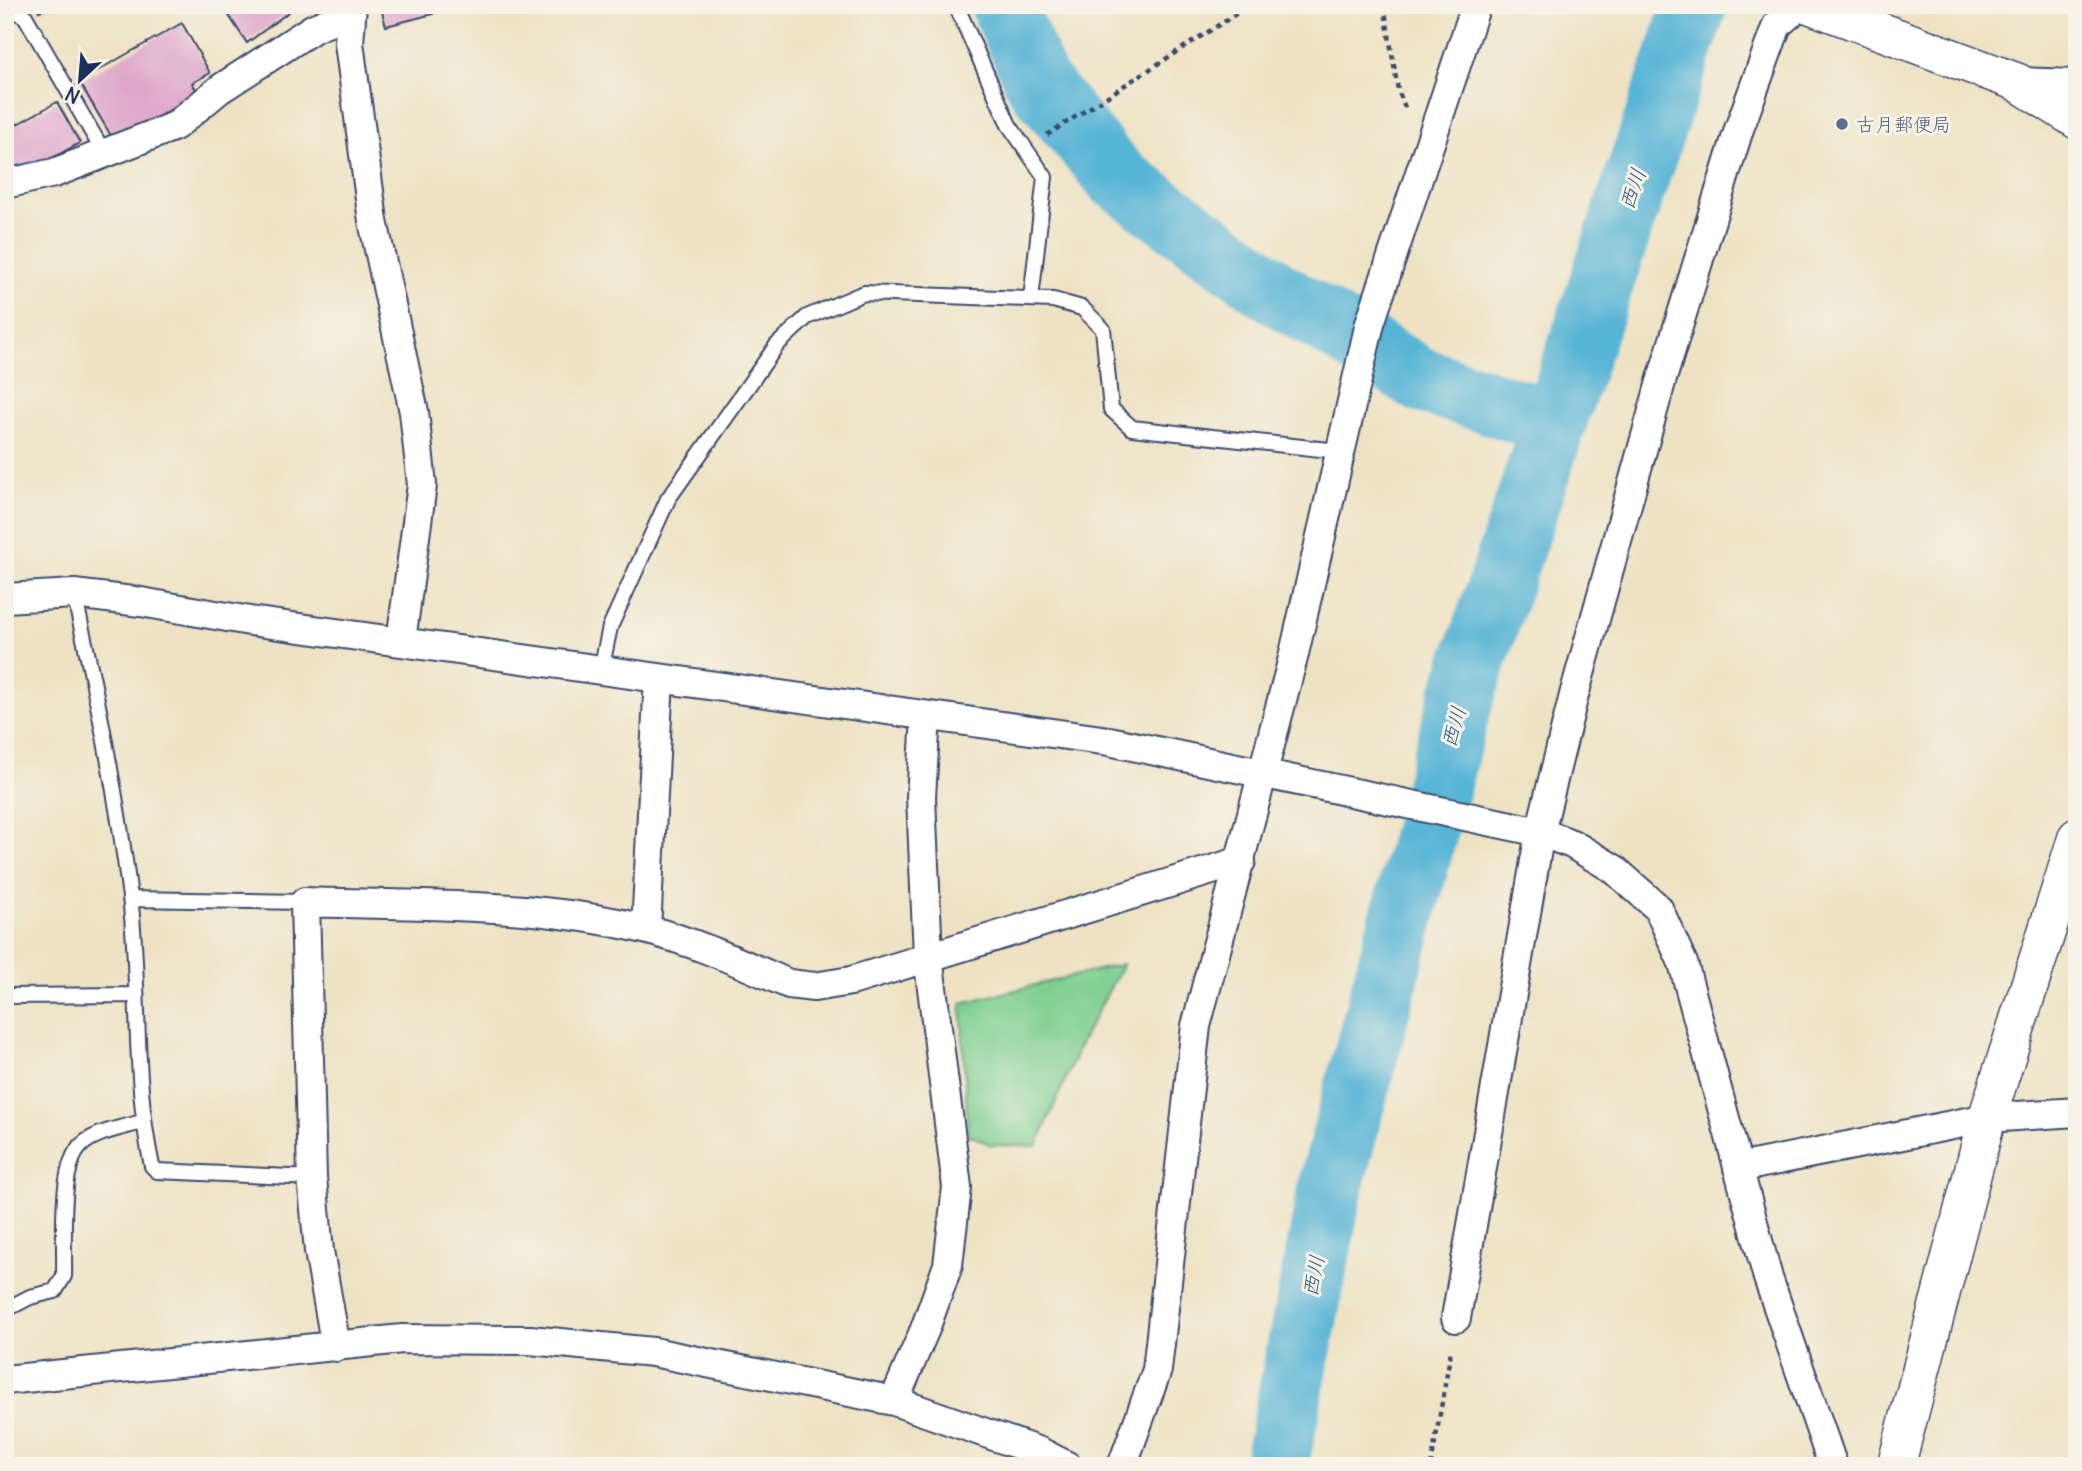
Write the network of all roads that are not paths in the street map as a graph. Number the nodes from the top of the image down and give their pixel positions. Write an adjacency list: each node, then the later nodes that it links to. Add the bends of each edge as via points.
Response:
1 (956, 5): 12 (lane, via 1009,125 1045,177)
2 (1476, 5): 13 (street, via 1370,323)
3 (1800, 5): 21 (street, via 1777,25 1739,129 1657,395)
4 (1810, 5): 7 (street)
5 (5, 7): 10 (lane, via 25,16)
6 (352, 9): 10 (street, via 220,89 175,126); 16 (street, via 349,43 373,220 414,412 422,485)
7 (2017, 82): 8 (street); 9 (street)
8 (2077, 84)
9 (2077, 120)
10 (104, 153): 11 (street, via 54,173)
11 (5, 184)
12 (1031, 299): 13 (lane, via 1082,308 1103,329 1111,409 1132,429); 17 (lane, via 864,293 807,317 777,345 668,499 610,627)
13 (1338, 451): 20 (street, via 1293,658)
14 (74, 594): 15 (street); 16 (street); 24 (lane, via 100,715)
15 (5, 598)
16 (401, 641): 17 (street)
17 (601, 670): 18 (street)
18 (659, 678): 19 (street); 26 (street)
19 (926, 717): 20 (street, via 1109,741); 27 (street, via 921,797)
20 (1275, 775): 21 (street); 23 (street)
21 (1540, 832): 33 (street, via 1572,844 1614,869 1658,908 1683,963); 36 (street)
22 (2077, 837): 31 (street)
23 (1241, 862): 27 (street); 41 (street, via 1196,1026 1157,1370)
24 (130, 899): 25 (lane); 28 (lane)
25 (305, 902): 26 (street, via 495,908); 34 (street)
26 (646, 929): 27 (street, via 789,984 814,987 852,981)
27 (928, 956): 39 (street, via 957,1187 948,1265)
28 (134, 995): 29 (lane); 32 (lane)
29 (5, 996)
30 (2077, 1112): 31 (street)
31 (1987, 1118): 33 (street); 43 (street)
32 (142, 1122): 34 (lane, via 157,1171); 35 (lane, via 98,1135 79,1147 68,1168 64,1276 55,1291)
33 (1738, 1168): 42 (street, via 1768,1278)
34 (312, 1178): 37 (street)
35 (5, 1310)
36 (1456, 1318)
37 (336, 1347): 38 (street); 39 (street, via 402,1339 530,1340 653,1352)
38 (5, 1380)
39 (894, 1401): 40 (street, via 1040,1452)
40 (1067, 1466)
41 (1122, 1466)
42 (1833, 1466)
43 (1896, 1466)

